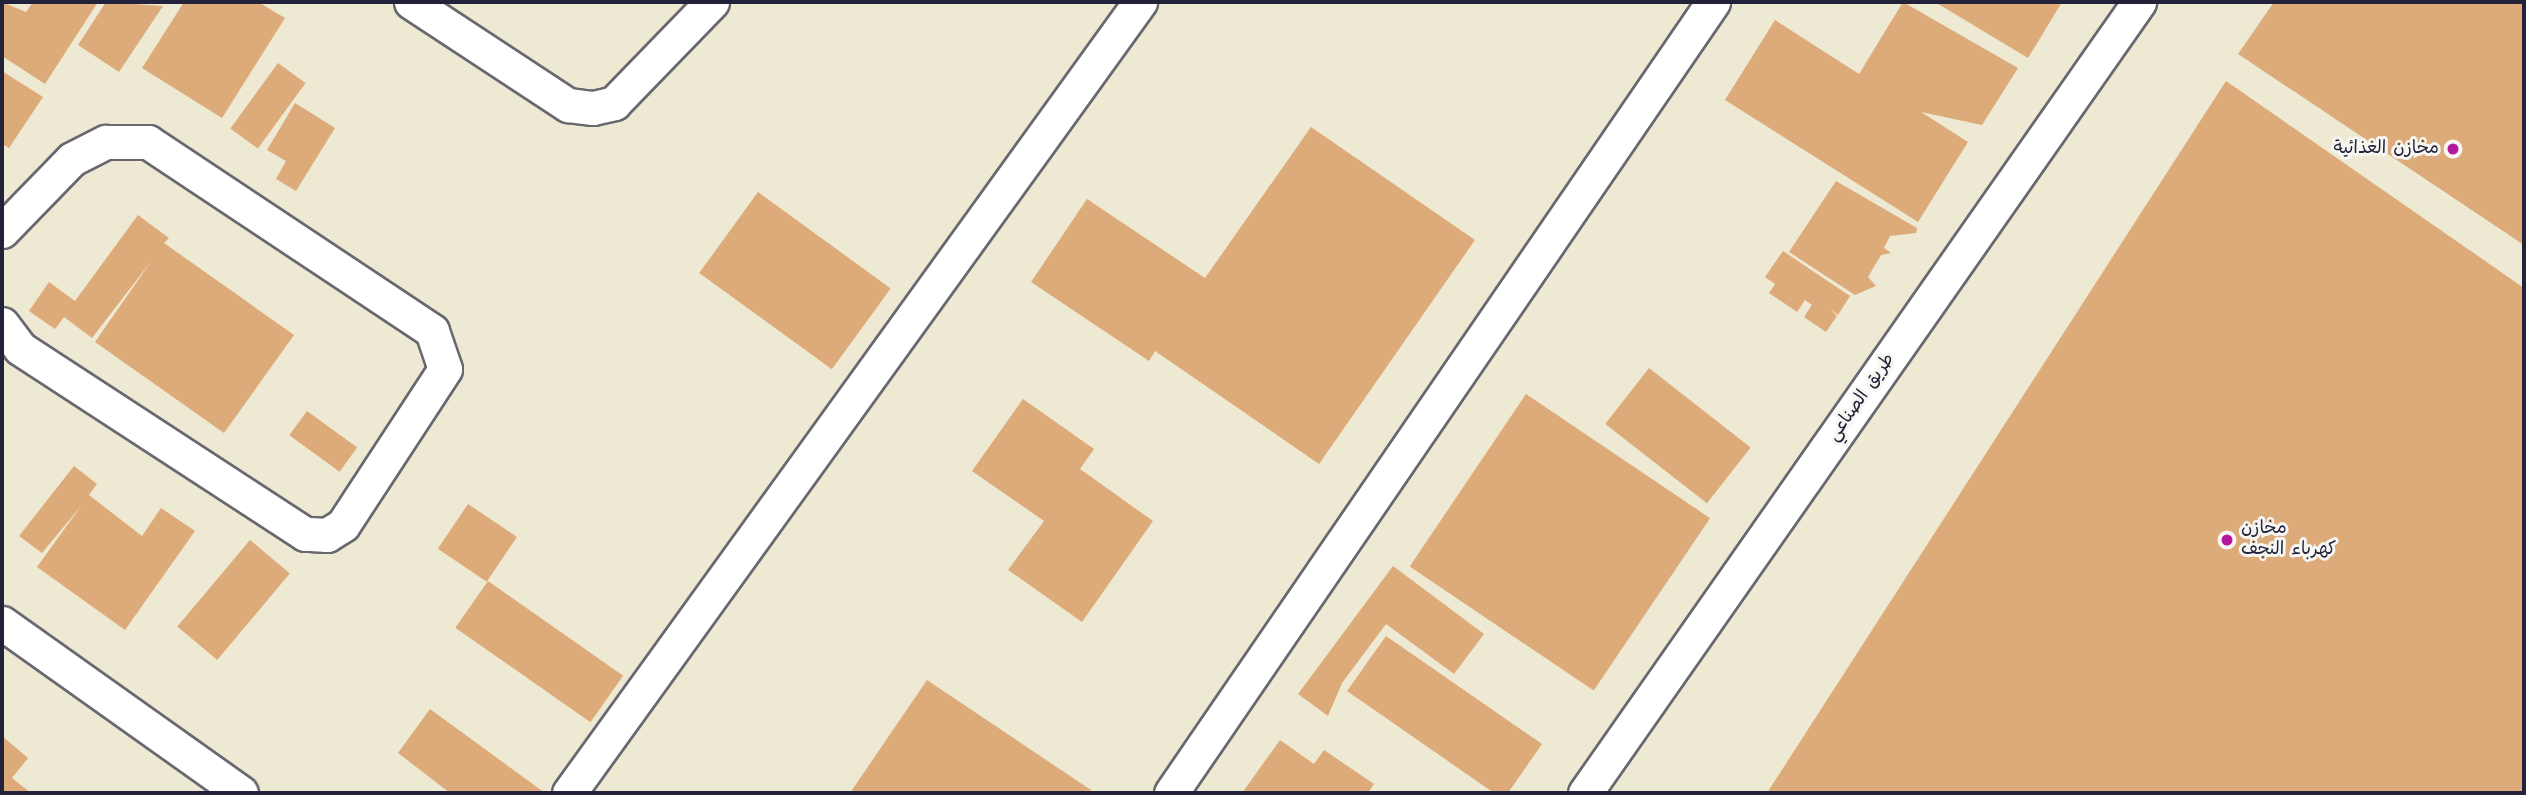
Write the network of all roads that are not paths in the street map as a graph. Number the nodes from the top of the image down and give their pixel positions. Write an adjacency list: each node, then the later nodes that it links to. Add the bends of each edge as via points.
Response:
1 (411, 2): 2 (street, via 568,104 593,108 614,103)
2 (712, 2)
3 (1140, 2): 10 (street)
4 (1713, 2): 11 (street)
5 (2138, 2): 12 (street, طريق الصناعي)
6 (2, 231): 7 (street, via 72,159 106,142 148,142 432,331 445,369 343,524 327,535 305,534 20,348)
7 (2, 324)
8 (2, 623): 9 (street)
9 (241, 793)
10 (569, 793)
11 (1171, 793)
12 (1585, 793)

